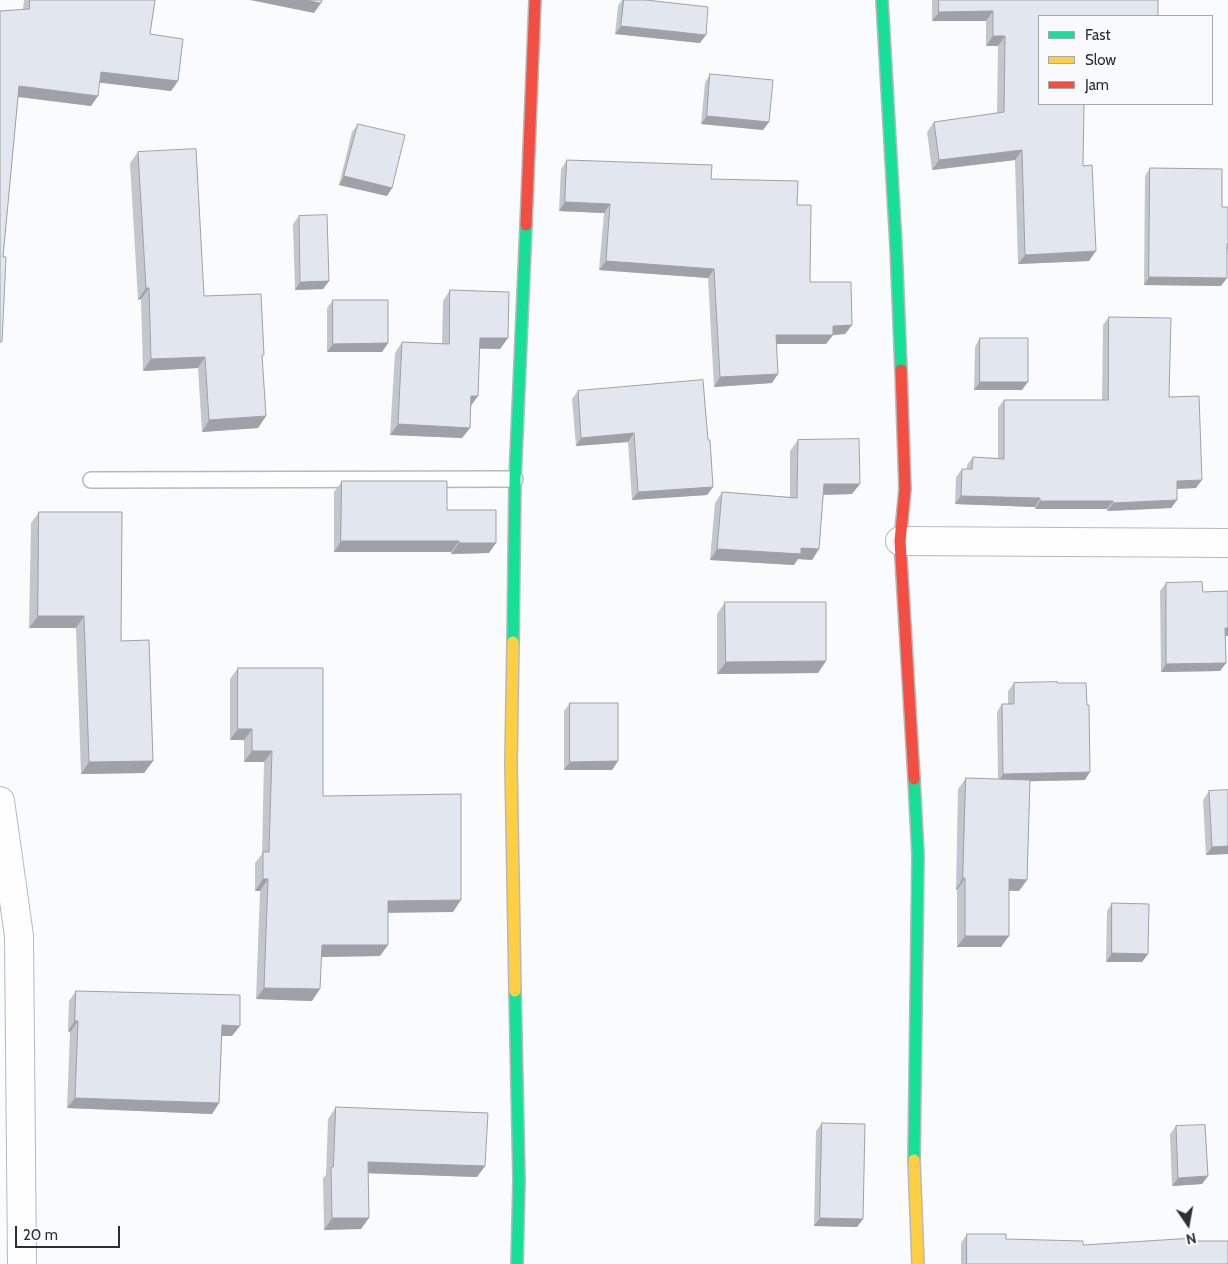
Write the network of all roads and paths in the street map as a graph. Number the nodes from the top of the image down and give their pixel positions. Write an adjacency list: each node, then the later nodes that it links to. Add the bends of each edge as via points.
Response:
1 (535, 0): 3 (street)
2 (882, 0): 5 (street, via 896,236 905,489)
3 (515, 479): 4 (lane); 9 (street, via 512,763 519,1180)
4 (91, 480)
5 (900, 541): 6 (street); 10 (street, via 918,856 914,1163)
6 (1228, 543)
7 (0, 801): 8 (street, via 19,936)
8 (22, 1264)
9 (517, 1264)
10 (918, 1264)

